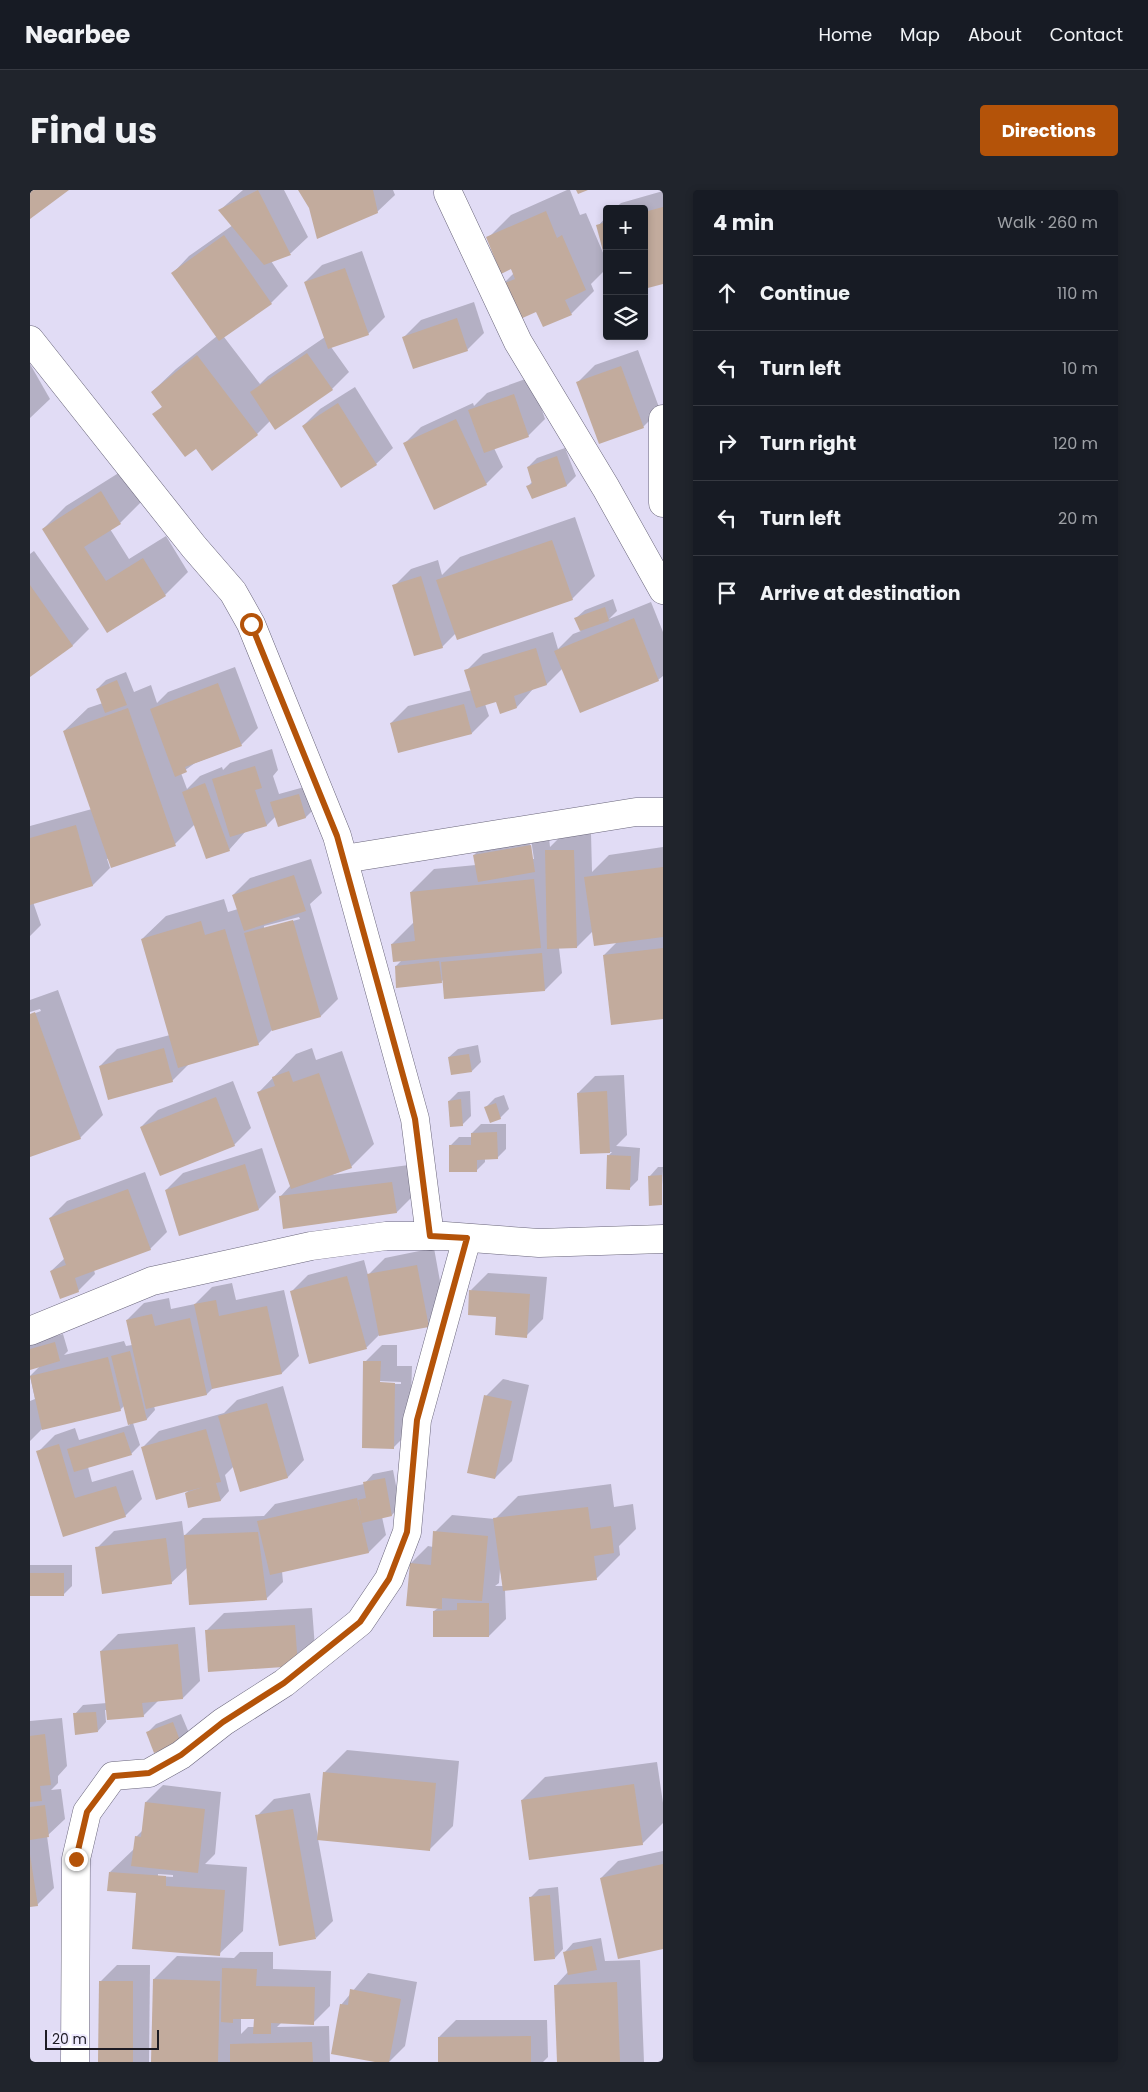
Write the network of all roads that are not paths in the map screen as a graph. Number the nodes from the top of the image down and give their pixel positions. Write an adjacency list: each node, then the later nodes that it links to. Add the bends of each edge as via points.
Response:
1 (448, 193): 5 (street, via 518,342)
2 (30, 340): 7 (street, via 233,592 251,624)
3 (663, 419): 4 (street)
4 (663, 503)
5 (663, 590)
6 (663, 812): 7 (street, via 636,812)
7 (344, 859): 8 (street, via 415,1119)
8 (430, 1236): 9 (street); 11 (street, via 386,1236 311,1246 152,1281)
9 (467, 1238): 10 (street, via 539,1243); 12 (street, via 417,1420 407,1532 389,1579 360,1622 284,1683 223,1722 181,1755 149,1773 114,1776 87,1812 76,1859)
10 (663, 1239)
11 (30, 1331)
12 (75, 2062)

